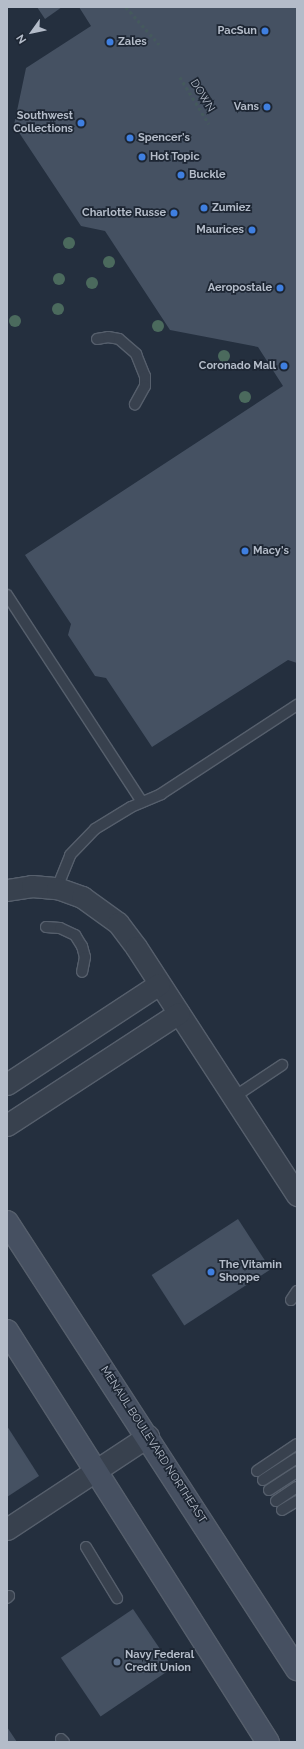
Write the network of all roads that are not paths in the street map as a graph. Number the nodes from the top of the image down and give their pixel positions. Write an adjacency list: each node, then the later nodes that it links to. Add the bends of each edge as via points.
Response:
1 (97, 339): 2 (lane, via 119,339 136,354 145,376 145,386)
2 (135, 404)
3 (7, 595): 5 (lane)
4 (297, 706): 5 (lane, via 162,794)
5 (142, 802): 6 (lane, via 85,837 70,855)
6 (57, 888): 7 (street, via 32,886); 10 (street, via 82,897 118,923)
7 (7, 890)
8 (46, 927): 9 (lane, via 60,928 75,935 85,957)
9 (82, 972)
10 (159, 984): 11 (street); 13 (street)
11 (179, 1013): 14 (street); 15 (street)
12 (282, 1065): 14 (lane)
13 (7, 1084)
14 (234, 1097): 16 (street)
15 (7, 1125)
16 (297, 1195)
17 (7, 1222): 21 (main road, MENAUL BOULEVARD NORTHEAST)
18 (297, 1291): 19 (lane)
19 (291, 1300)
20 (7, 1331): 24 (main road)
21 (148, 1436): 24 (street); 36 (main road, MENAUL BOULEVARD NORTHEAST)
22 (297, 1444): 25 (lane)
23 (297, 1458): 27 (lane)
24 (97, 1470): 33 (street); 37 (main road)
25 (257, 1471)
26 (297, 1472): 29 (lane)
27 (263, 1480)
28 (297, 1487): 30 (lane)
29 (269, 1490)
30 (276, 1501)
31 (297, 1501): 32 (lane)
32 (282, 1510)
33 (7, 1529)
34 (86, 1547): 35 (lane)
35 (117, 1598)
36 (297, 1669)
37 (268, 1742)

